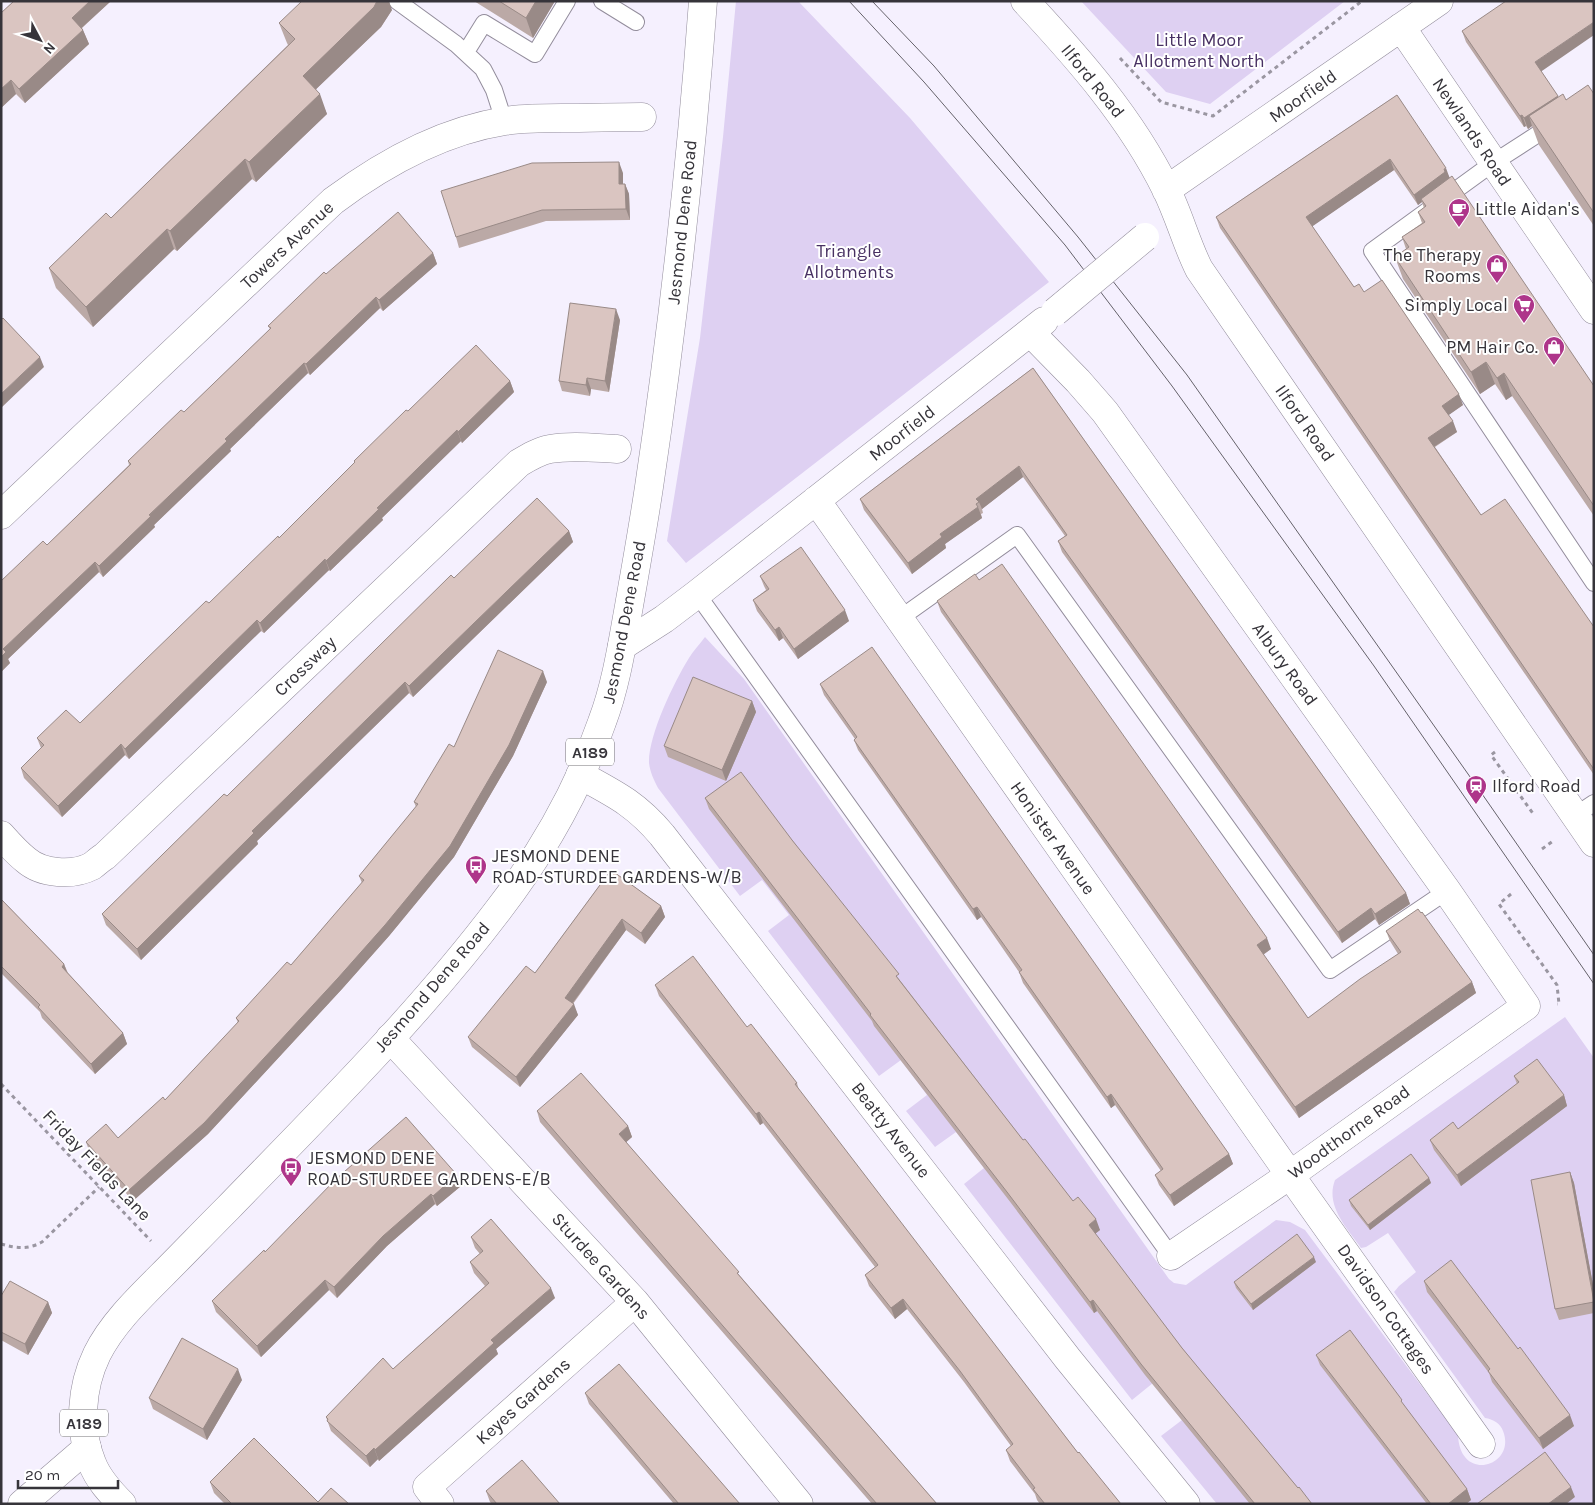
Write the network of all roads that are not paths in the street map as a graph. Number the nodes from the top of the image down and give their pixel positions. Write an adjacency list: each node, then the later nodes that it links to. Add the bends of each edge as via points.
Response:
1 (397, 1): 9 (lane)
2 (567, 1): 9 (lane, via 535,54 484,23)
3 (602, 1): 7 (lane)
4 (702, 1): 23 (street, Jesmond Dene Road / A189, via 680,256 652,462)
5 (1024, 1): 14 (street, Ilford Road, via 1109,99 1134,133)
6 (1439, 1): 8 (street, Moorfield)
7 (636, 22)
8 (1401, 27): 13 (street, Newlands Road); 14 (street, Moorfield)
9 (466, 52): 12 (lane, via 483,69)
10 (1569, 114): 13 (lane)
11 (642, 117): 12 (street, Towers Avenue)
12 (504, 121): 19 (street, Towers Avenue, via 464,130 411,151 333,201)
13 (1493, 163): 15 (street, Newlands Road); 20 (lane, via 1372,252)
14 (1171, 200): 16 (street, Moorfield, bridge, via 1144,237); 25 (street, Ilford Road, via 1199,269)
15 (1594, 310)
16 (1030, 332): 18 (street, Moorfield); 28 (street, Albury Road, via 1104,412)
17 (616, 449): 26 (street, Crossway, via 549,449 518,463 92,865 66,872 36,867)
18 (816, 500): 21 (street, Moorfield); 22 (street, Honister Avenue)
19 (1, 514)
20 (1594, 583)
21 (696, 594): 23 (street, Moorfield); 32 (lane)
22 (899, 619): 28 (lane, via 1017,535 1330,970); 31 (street, Honister Avenue)
23 (622, 646): 24 (street, Jesmond Dene Road / A189, via 603,720)
24 (580, 775): 30 (street, Jesmond Dene Road / A189, via 533,862 452,968); 40 (street, Beatty Avenue, via 631,804 657,829 1068,1359)
25 (1585, 809): 27 (street, Ilford Road)
26 (1, 835)
27 (1594, 843)
28 (1447, 891): 29 (street, Albury Road)
29 (1526, 1006): 31 (street, Woodthorne Road)
30 (390, 1038): 33 (street, Sturdee Gardens); 35 (street, Jesmond Dene Road / A189, via 107,1335 86,1385)
31 (1290, 1175): 32 (street, Woodthorne Road); 34 (street, Davidson Cottages)
32 (1170, 1256)
33 (635, 1302): 38 (street, Keyes Gardens, via 427,1487); 39 (street, Sturdee Gardens)
34 (1481, 1444)
35 (87, 1448): 36 (street); 37 (street, A189, via 102,1482)
36 (22, 1504)
37 (122, 1504)
38 (440, 1504)
39 (799, 1504)
40 (1186, 1504)

